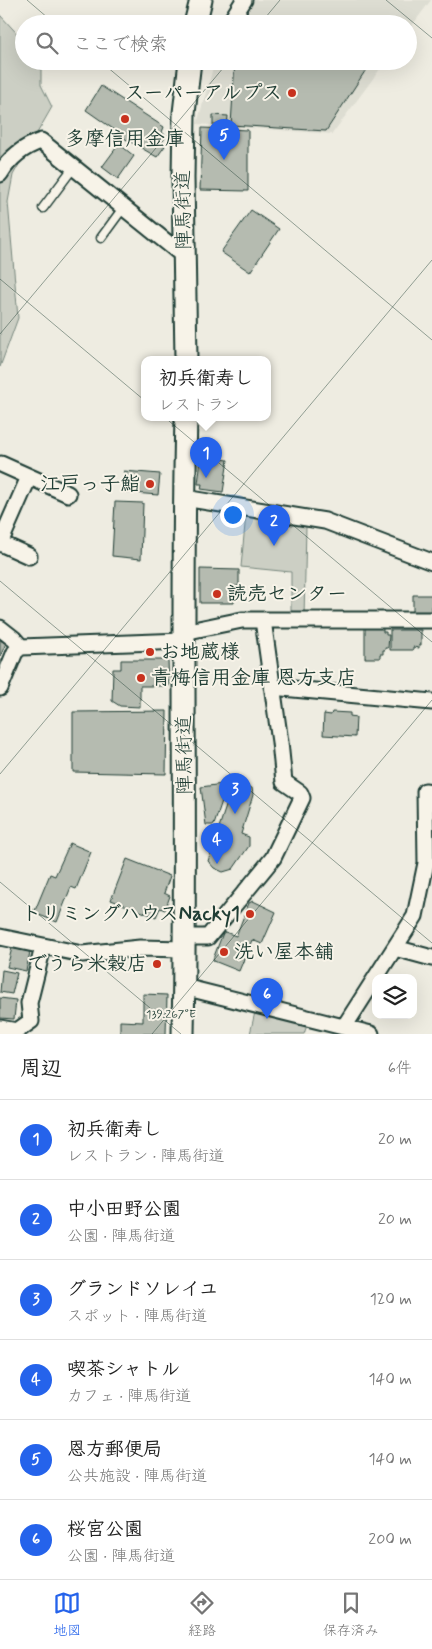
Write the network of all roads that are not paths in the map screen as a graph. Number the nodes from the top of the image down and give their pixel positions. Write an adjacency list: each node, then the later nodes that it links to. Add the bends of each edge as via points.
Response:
1 (201, 0): 3 (main road)
2 (244, 0): 4 (street)
3 (198, 15)
4 (235, 15)
5 (189, 70): 11 (main road, 陣馬街道, via 184,113)
6 (73, 168): 7 (street, via 41,141 17,153); 8 (lane); 9 (street)
7 (0, 174)
8 (43, 208)
9 (124, 208): 10 (lane); 11 (street)
10 (101, 238)
11 (185, 257): 12 (main road, 陣馬街道)
12 (186, 356)
13 (186, 421): 17 (main road, 陣馬街道)
14 (1, 464): 15 (street)
15 (30, 477): 16 (street); 18 (street)
16 (68, 494)
17 (184, 498): 20 (street, via 325,520); 24 (main road, 陣馬街道)
18 (0, 543): 19 (street)
19 (28, 556)
20 (432, 562)
21 (263, 620): 22 (street); 24 (street, via 242,620); 26 (street)
22 (432, 620)
23 (0, 628): 25 (street)
24 (183, 637): 25 (street); 32 (main road, 陣馬街道)
25 (21, 647): 27 (street, via 15,652)
26 (272, 687): 28 (street); 32 (street, via 284,782 302,798 273,858 208,937)
27 (0, 688)
28 (432, 702)
29 (432, 792): 30 (street, via 425,791)
30 (429, 864): 34 (street, via 415,916)
31 (0, 937): 33 (street)
32 (185, 943): 33 (street, via 82,954); 36 (main road, 陣馬街道)
33 (43, 947): 38 (street, via 29,1003 31,1021 18,1031)
34 (395, 948): 35 (street); 37 (street)
35 (432, 958)
36 (184, 987): 37 (street); 39 (main road, 陣馬街道)
37 (344, 1027): 40 (street)
38 (0, 1028)
39 (182, 1034)
40 (371, 1034)

